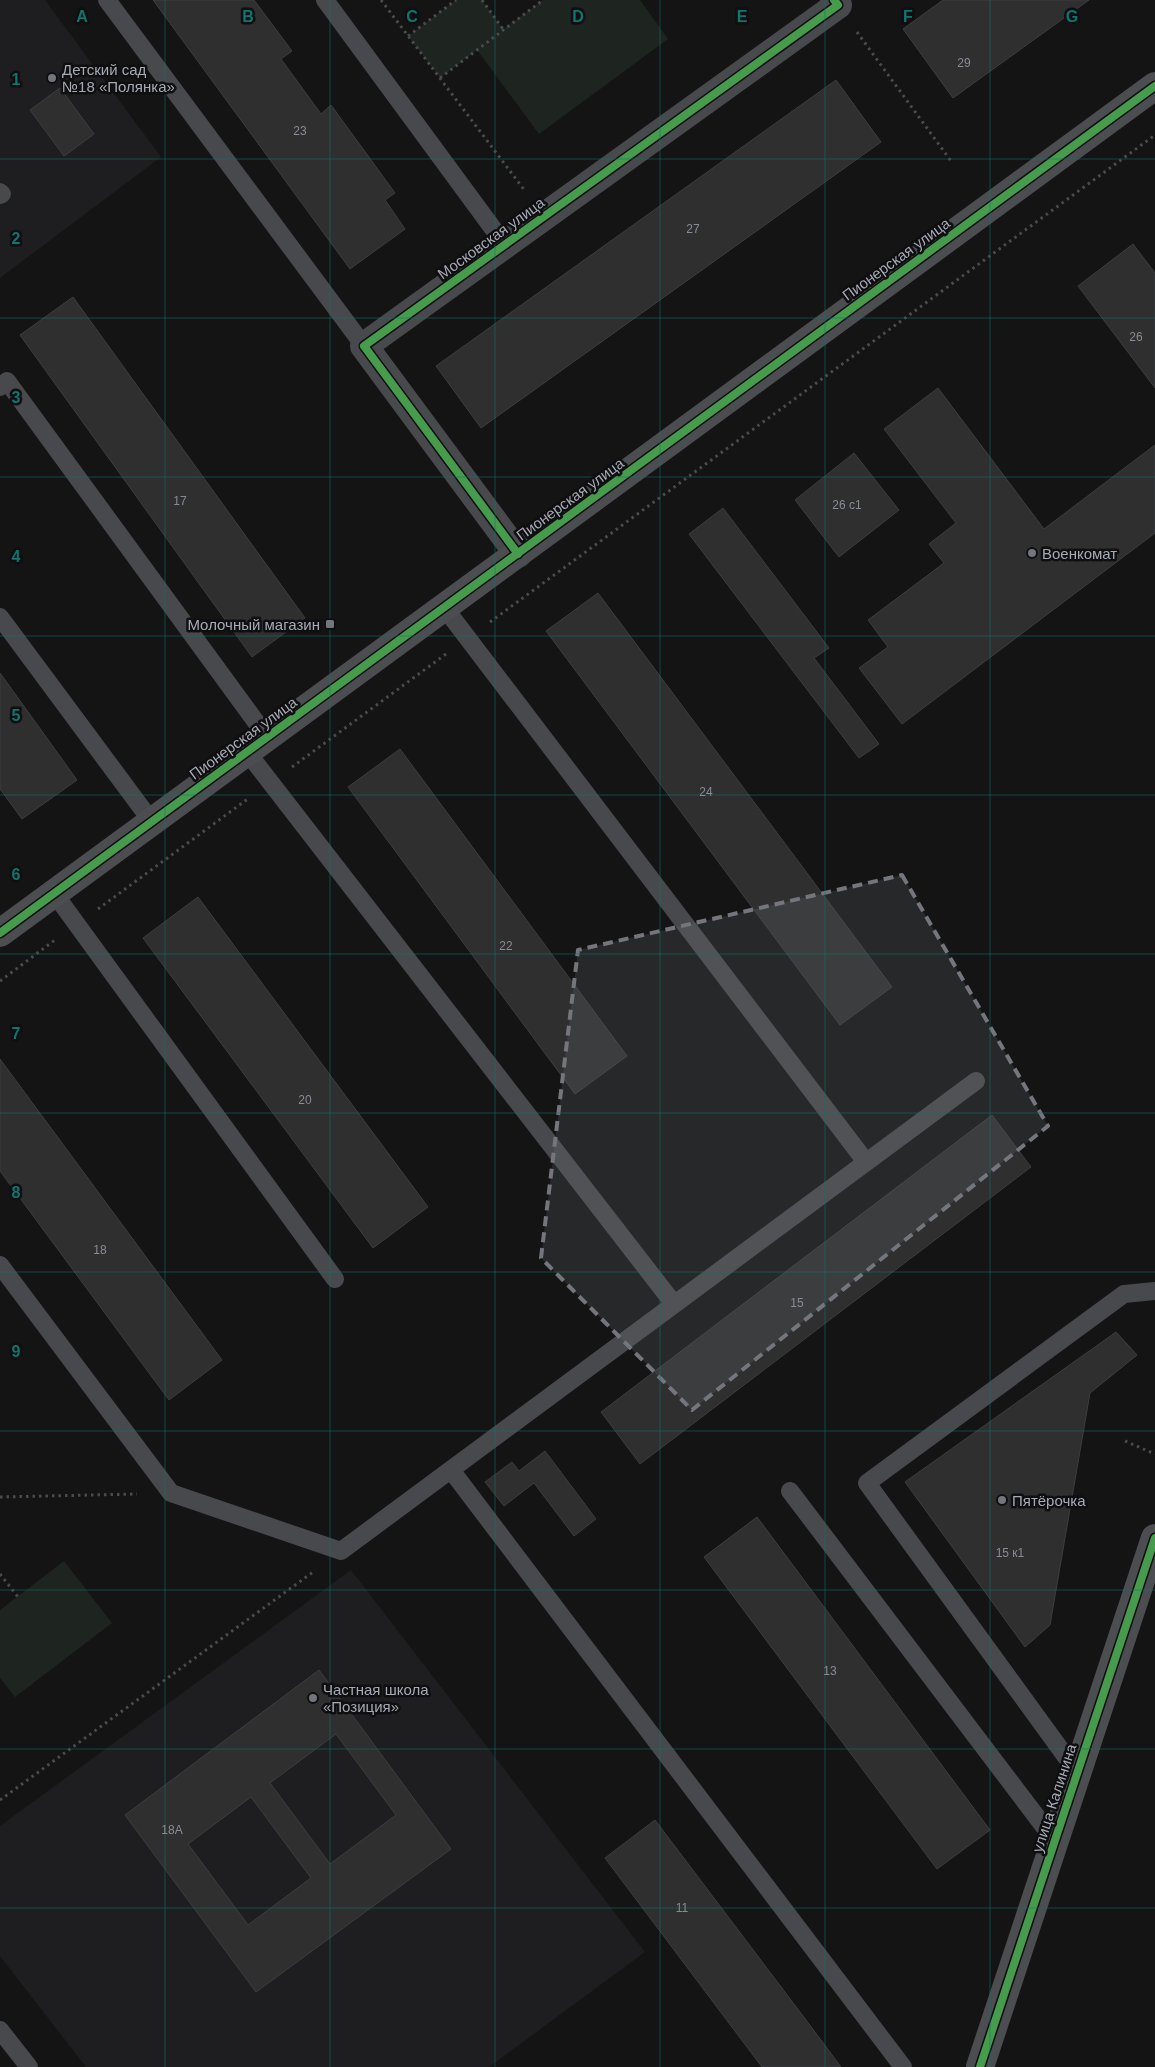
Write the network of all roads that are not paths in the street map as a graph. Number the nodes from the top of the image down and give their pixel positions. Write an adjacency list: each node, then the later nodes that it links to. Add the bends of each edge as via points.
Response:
1 (107, 0): 6 (lane)
2 (325, 0): 5 (lane)
3 (839, 2): 5 (street, Московская улица)
4 (1155, 86): 8 (street, Пионерская улица)
5 (505, 245): 6 (street, Московская улица)
6 (364, 346): 8 (street)
7 (0, 387): 11 (lane, via 7,382)
8 (518, 554): 9 (street, Пионерская улица)
9 (444, 607): 11 (street, Пионерская улица); 16 (lane)
10 (0, 617): 12 (lane)
11 (257, 744): 12 (street, Пионерская улица); 20 (lane, via 270,782)
12 (152, 822): 13 (street, Пионерская улица)
13 (54, 893): 14 (street, Пионерская улица); 18 (lane)
14 (0, 932)
15 (976, 1081): 16 (lane)
16 (866, 1162): 20 (lane)
17 (0, 1264): 21 (lane, via 171,1493 341,1551)
18 (335, 1278)
19 (1154, 1288): 24 (lane, via 1124,1294 867,1483)
20 (674, 1304): 21 (lane)
21 (451, 1470): 28 (lane)
22 (790, 1491): 25 (lane)
23 (1155, 1538): 24 (street, улица Калинина)
24 (1077, 1772): 25 (street, улица Калинина)
25 (1055, 1841): 29 (street, улица Калинина)
26 (0, 2030): 27 (lane)
27 (29, 2067)
28 (903, 2067)
29 (980, 2067)

